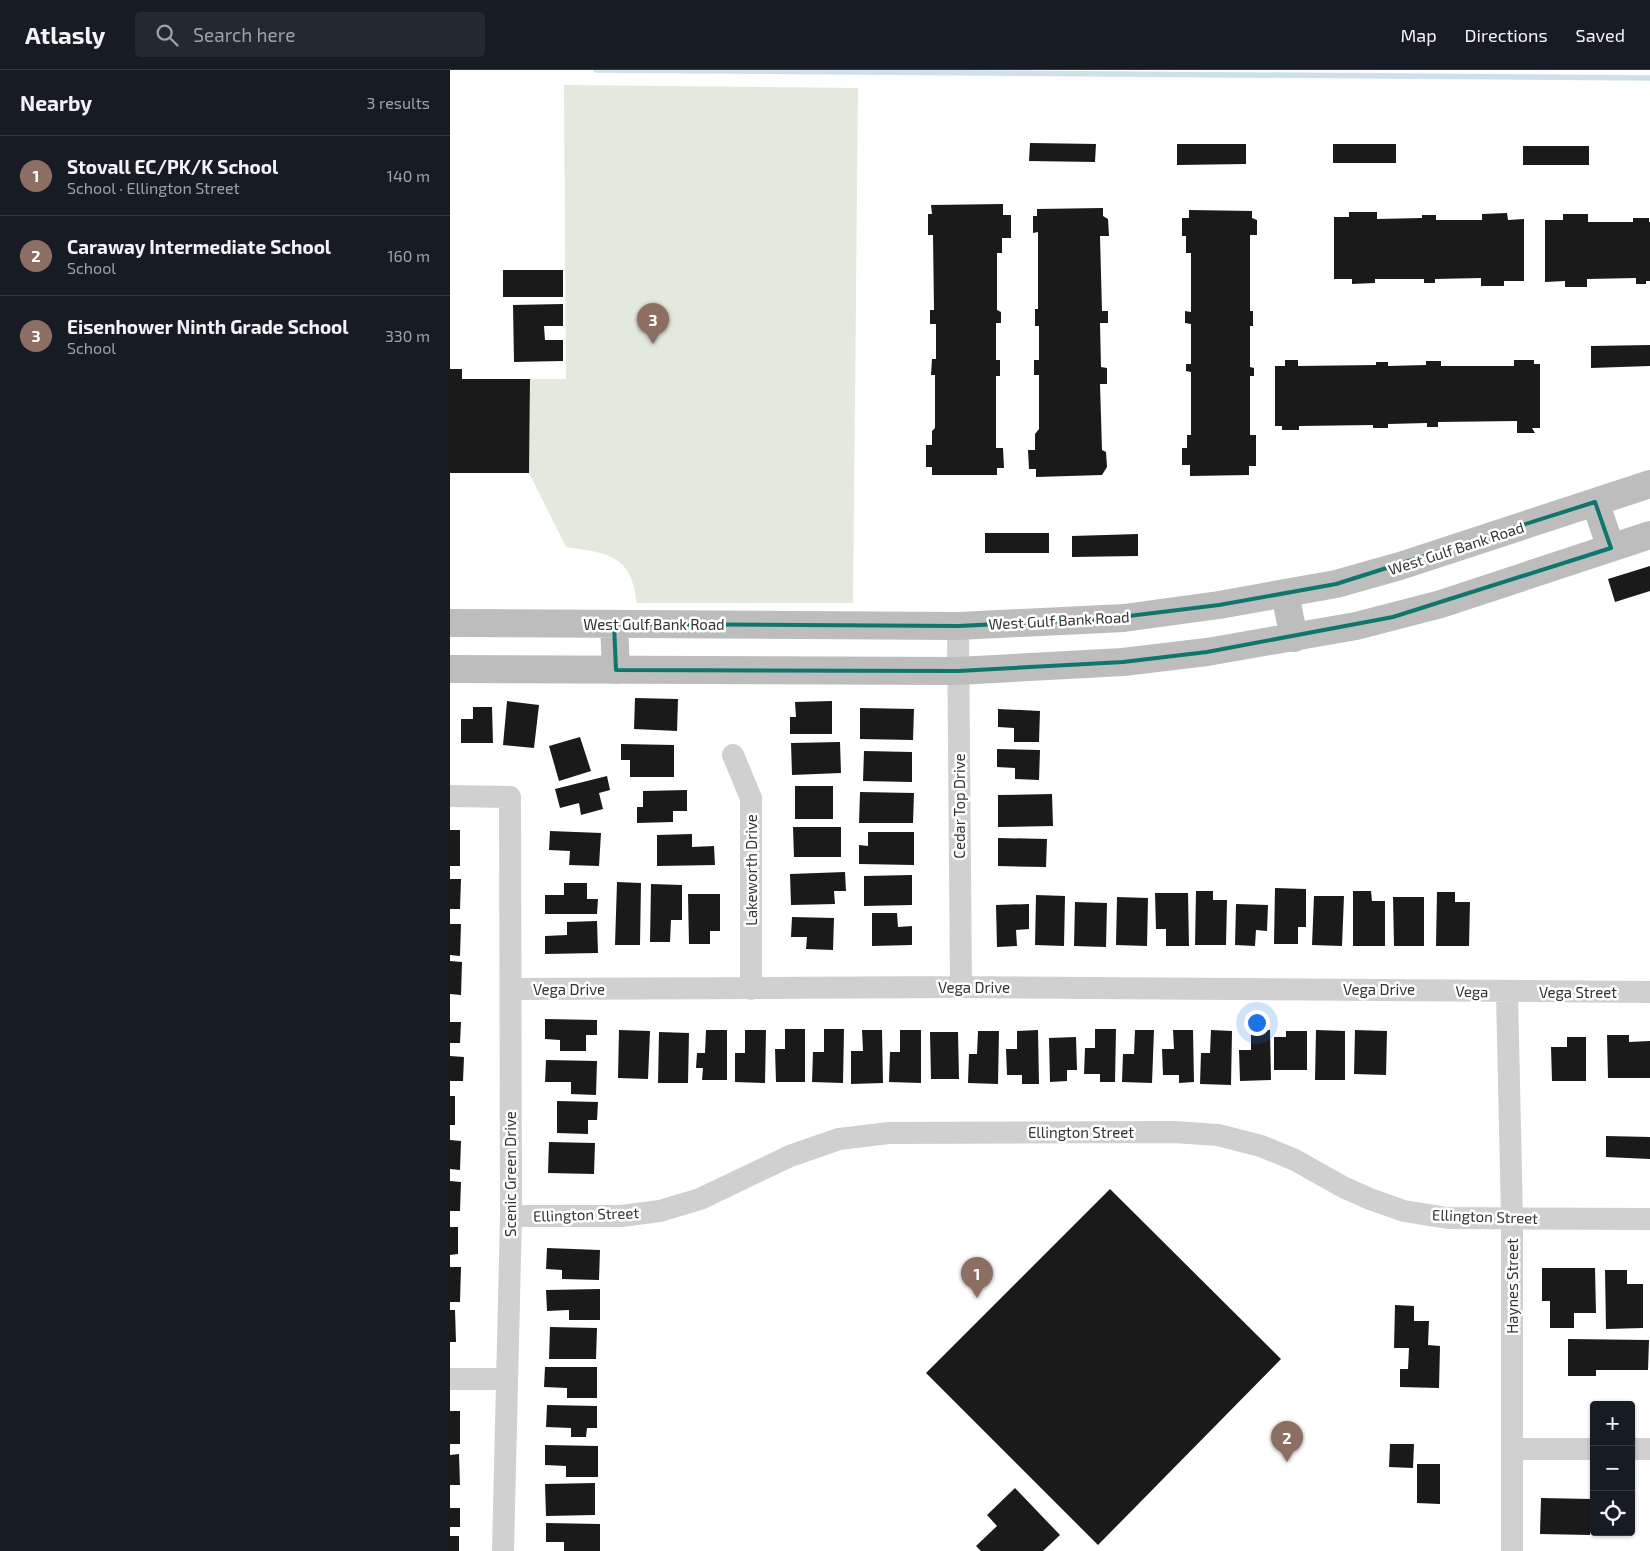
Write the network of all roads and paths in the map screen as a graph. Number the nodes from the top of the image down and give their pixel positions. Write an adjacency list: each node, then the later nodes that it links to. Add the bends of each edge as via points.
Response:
1 (1650, 484): 2 (main road, West Gulf Bank Road)
2 (1595, 502): 4 (main road); 5 (main road, West Gulf Bank Road, via 1400,566)
3 (1650, 535): 4 (main road)
4 (1612, 548): 9 (main road, via 1432,606)
5 (1285, 594): 8 (main road, West Gulf Bank Road, via 1124,618); 9 (main road)
6 (450, 624): 7 (main road, West Gulf Bank Road)
7 (614, 624): 8 (main road, West Gulf Bank Road); 11 (main road)
8 (958, 626): 12 (street, Cedar Top Drive)
9 (1294, 638): 12 (main road, via 1122,662)
10 (450, 669): 11 (main road)
11 (616, 670): 12 (main road)
12 (958, 671): 15 (street, Cedar Top Drive)
13 (733, 755): 17 (street, Lakeworth Drive, via 751,798)
14 (450, 796): 16 (street, Scenic Green Drive, via 510,797)
15 (961, 987): 17 (street, Vega Drive); 18 (street, Vega Drive)
16 (511, 989): 17 (street, Vega Drive); 21 (street, Scenic Green Drive)
17 (751, 989)
18 (1437, 990): 19 (street, Vega)
19 (1507, 992): 20 (street, Vega Street); 22 (street, Haynes Street)
20 (1650, 992)
21 (511, 1216): 22 (street, Ellington Street, via 621,1216 660,1211 700,1200 790,1156 838,1139 889,1133 1174,1132 1218,1135 1261,1146 1295,1160 1343,1187 1404,1211 1448,1218); 25 (street, Scenic Green Drive)
22 (1512, 1218): 23 (street, Ellington Street); 26 (street, Haynes Street)
23 (1650, 1219)
24 (450, 1379): 25 (street)
25 (506, 1379): 30 (street, Scenic Green Drive)
26 (1512, 1449): 27 (street); 31 (street, Haynes Street)
27 (1590, 1449)
28 (1635, 1449): 29 (street)
29 (1650, 1449)
30 (503, 1551)
31 (1512, 1551)

